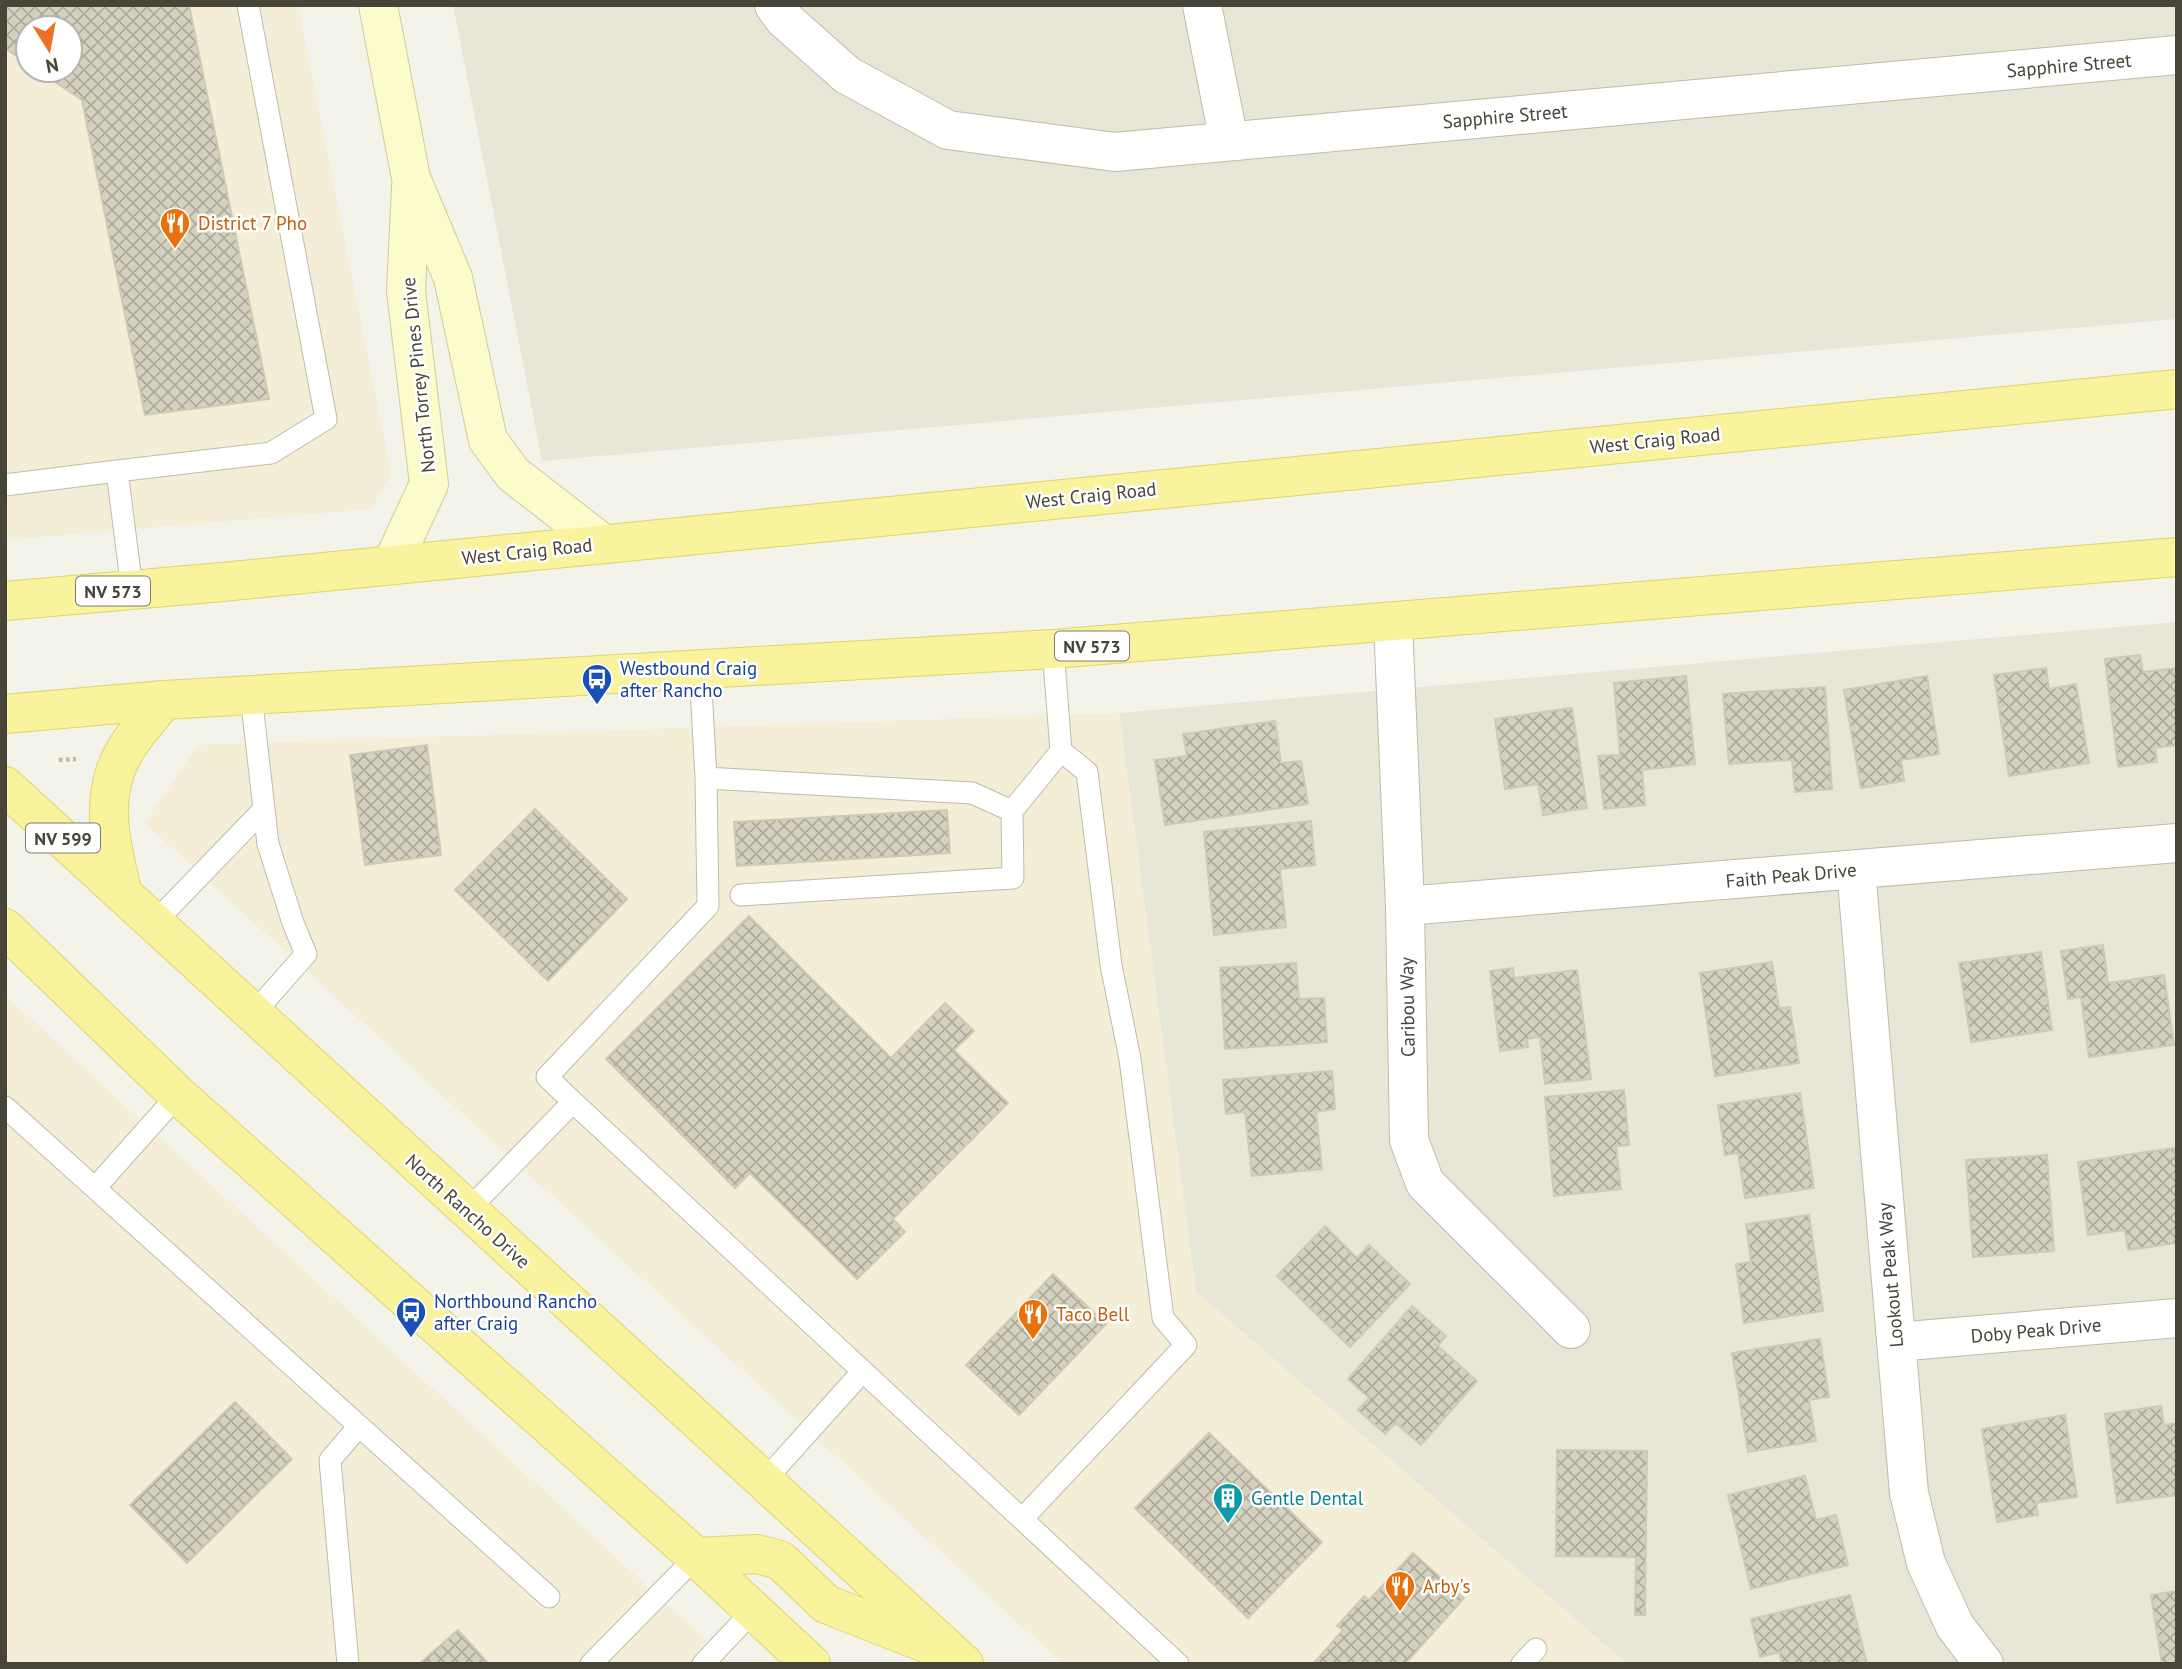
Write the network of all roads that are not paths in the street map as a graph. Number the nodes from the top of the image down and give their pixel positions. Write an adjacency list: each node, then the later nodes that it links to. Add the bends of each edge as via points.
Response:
1 (248, 5): 9 (lane, via 326,419 271,453)
2 (378, 5): 7 (street, North Torrey Pines Drive)
3 (774, 5): 6 (street, Sapphire Street, via 847,75 948,130 1115,152)
4 (1202, 5): 6 (street)
5 (2177, 55): 6 (street, Sapphire Street)
6 (1228, 141)
7 (411, 178): 11 (street, North Torrey Pines Drive, via 453,278 488,440 513,474); 13 (street, North Torrey Pines Drive, via 406,291 429,484)
8 (2177, 389): 11 (main road, West Craig Road / NV 573)
9 (117, 471): 10 (lane); 14 (lane)
10 (5, 485)
11 (602, 543): 13 (main road, West Craig Road / NV 573)
12 (2177, 557): 16 (main road, NV 573)
13 (392, 564): 14 (main road, West Craig Road / NV 573)
14 (132, 589): 15 (main road, West Craig Road / NV 573)
15 (5, 601)
16 (1393, 622): 17 (main road, NV 573); 31 (street, Caribou Way)
17 (1053, 649): 18 (main road, NV 573); 22 (lane)
18 (700, 669): 19 (main road, NV 573); 23 (lane)
19 (251, 695): 20 (main road, NV 573); 25 (lane)
20 (164, 700): 21 (main road, NV 573); 29 (main road, via 134,737 115,772 108,809)
21 (5, 714)
22 (1061, 751): 26 (lane); 46 (lane, via 1087,772 1163,1318 1186,1345)
23 (706, 778): 26 (lane, via 972,793); 36 (lane, via 708,906 547,1077)
24 (5, 786): 29 (main road, North Rancho Drive / NV 599)
25 (264, 809): 32 (lane); 34 (lane, via 268,844 306,954)
26 (1012, 811): 30 (lane, via 1013,878)
27 (2177, 843): 28 (street, Faith Peak Drive)
28 (1856, 869): 31 (street, Faith Peak Drive); 42 (street, Lookout Peak Way)
29 (122, 891): 32 (main road, North Rancho Drive / NV 599)
30 (741, 895)
31 (1405, 905): 41 (street, Caribou Way, via 1409,1140 1425,1183)
32 (155, 922): 34 (main road, North Rancho Drive / NV 599)
33 (5, 928): 35 (main road)
34 (254, 1013): 39 (main road, North Rancho Drive / NV 599)
35 (178, 1095): 38 (lane); 47 (main road)
36 (573, 1102): 39 (lane); 43 (lane)
37 (5, 1107): 38 (lane)
38 (95, 1188): 44 (lane)
39 (467, 1211): 45 (main road, North Rancho Drive / NV 599)
40 (2177, 1318): 42 (street, Doby Peak Drive)
41 (1571, 1329)
42 (1896, 1342): 56 (street, Lookout Peak Way, via 1909,1493 1926,1563 1955,1626)
43 (863, 1371): 45 (lane); 46 (lane)
44 (359, 1426): 48 (lane); 51 (lane, via 330,1460)
45 (765, 1480): 50 (main road, North Rancho Drive / NV 599)
46 (1022, 1519): 55 (lane)
47 (696, 1557): 49 (main road); 50 (main road, via 757,1554 780,1560 825,1604); 52 (lane)
48 (549, 1597)
49 (754, 1611): 53 (lane); 54 (main road)
50 (959, 1659)
51 (348, 1664)
52 (591, 1664)
53 (703, 1664)
54 (811, 1664)
55 (1178, 1664)
56 (1984, 1664)

